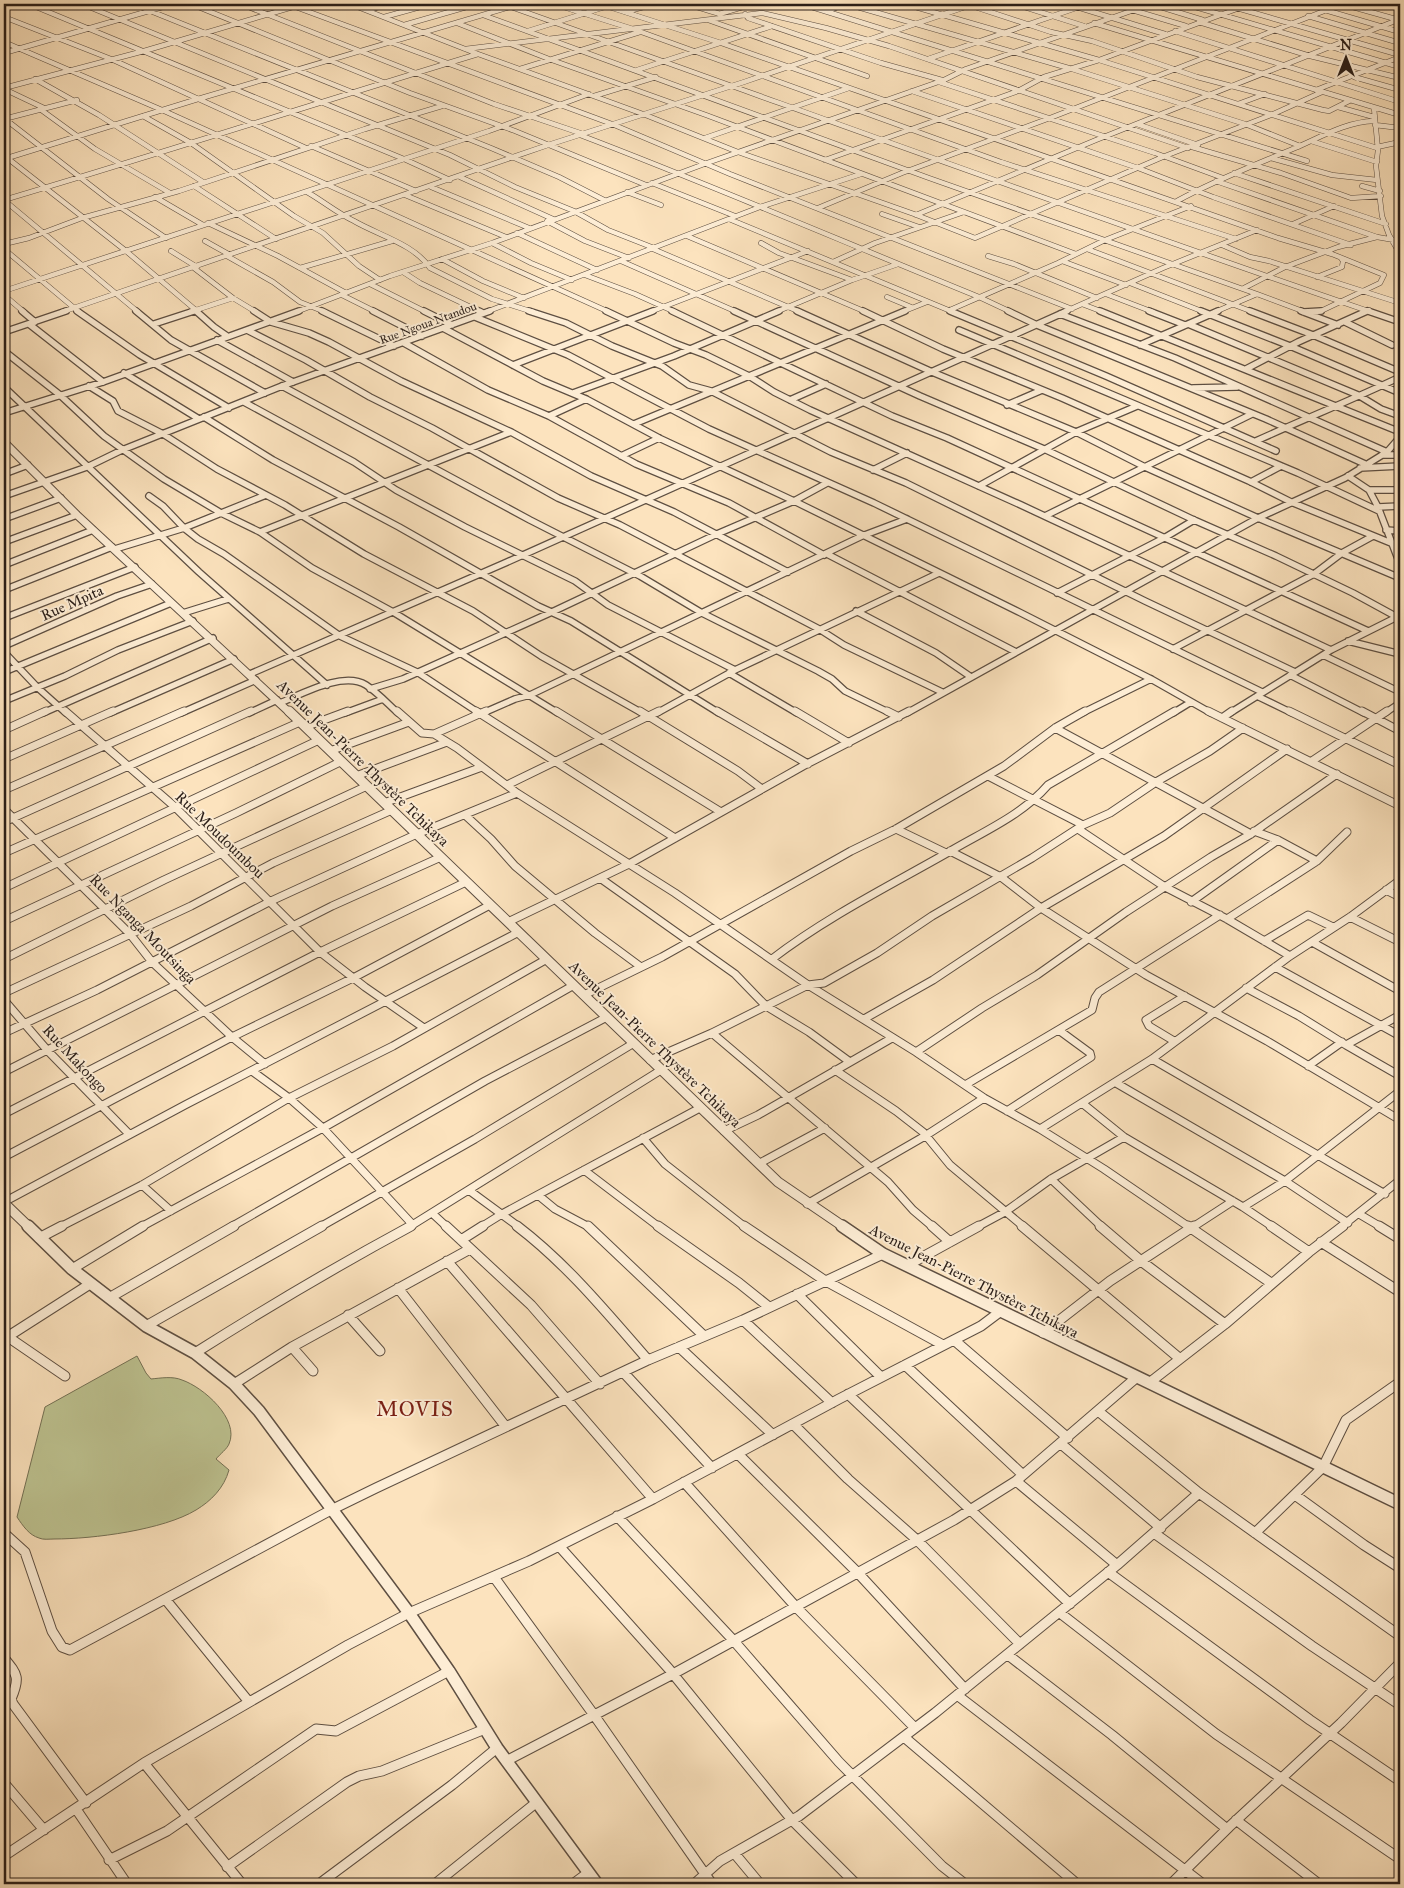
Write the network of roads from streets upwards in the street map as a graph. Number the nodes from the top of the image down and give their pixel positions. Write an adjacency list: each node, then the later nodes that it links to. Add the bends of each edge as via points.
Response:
1 (30, 4): 75 (street)
2 (82, 4): 59 (street)
3 (133, 4): 43 (street)
4 (173, 4): 43 (street)
5 (191, 4): 62 (street)
6 (240, 4): 46 (street)
7 (350, 4): 40 (street)
8 (390, 4): 40 (street)
9 (430, 4): 56 (street)
10 (477, 4): 69 (street)
11 (520, 4): 35 (street)
12 (554, 4): 47 (street)
13 (600, 4): 33 (street)
14 (642, 4): 34 (street)
15 (655, 4): 34 (street)
16 (687, 4): 48 (street)
17 (733, 4): 36 (street)
18 (753, 4): 36 (street)
19 (802, 4): 44 (street)
20 (847, 4): 44 (street); 66 (street)
21 (905, 4): 50 (street)
22 (970, 4): 50 (street); 68 (street)
23 (1014, 4): 53 (street)
24 (1067, 4): 37 (street)
25 (1112, 4): 41 (street)
26 (1151, 4): 41 (street); 61 (street)
27 (1185, 4): 51 (street)
28 (1223, 4): 39 (street)
29 (1250, 4): 39 (street)
30 (1296, 4): 38 (street)
31 (1342, 4): 42 (street); 60 (street)
32 (298, 5): 46 (street); 101 (street)
33 (608, 6): 45 (street); 47 (street)
34 (649, 6): 45 (street)
35 (511, 7): 52 (street); 63 (street)
36 (742, 7): 48 (street)
37 (1079, 7): 53 (street); 57 (street)
38 (1308, 7)
39 (1239, 8): 51 (street); 64 (street)
40 (367, 10): 56 (street)
41 (1133, 10): 57 (street); 73 (street)
42 (1325, 10): 54 (street); 74 (street)
43 (150, 11): 59 (street); 83 (street)
44 (827, 11): 79 (street)
45 (624, 12): 70 (street)
46 (265, 14): 62 (street); 115 (street)
47 (584, 14): 63 (street); 76 (street)
48 (720, 14): 58 (street)
49 (745, 14): 58 (street); 71 (street); 95 (street, via 792,18)
50 (942, 14): 66 (street); 85 (street)
51 (1223, 14): 61 (street); 77 (street)
52 (483, 15): 65 (street); 78 (street)
53 (1053, 16): 68 (street); 72 (street)
54 (1308, 16): 64 (street); 86 (street)
55 (4, 17): 91 (street)
56 (384, 17): 69 (street)
57 (1111, 18): 67 (street); 89 (street)
58 (705, 19): 70 (street); 90 (street)
59 (120, 20): 75 (street); 98 (street)
60 (1400, 20): 74 (street)
61 (1201, 21): 73 (street); 93 (street)
62 (238, 22): 83 (street); 128 (street)
63 (557, 22): 78 (street); 87 (street)
64 (1293, 22): 77 (street); 97 (street)
65 (457, 23): 84 (street); 105 (street)
66 (917, 23): 79 (street); 100 (street)
67 (1094, 23): 72 (street); 96 (street)
68 (1030, 24): 85 (street); 88 (street)
69 (404, 25): 84 (street)
70 (667, 25): 76 (street); 102 (street)
71 (772, 26): 90 (street); 110 (street)
72 (1085, 26): 88 (street)
73 (1186, 26): 80 (street)
74 (1381, 28): 82 (street); 86 (street)
75 (88, 29): 91 (street); 113 (street)
76 (633, 29): 81 (street); 87 (street)
77 (1275, 30): 93 (street); 106 (street)
78 (527, 31): 92 (street)
79 (892, 31): 95 (street); 112 (street)
80 (1175, 31): 89 (street); 107 (street)
81 (640, 32): 94 (street); 116 (street)
82 (1400, 32)
83 (202, 33): 98 (street); 142 (street)
84 (423, 33): 101 (street); 109 (street)
85 (1004, 33): 100 (street); 103 (street)
86 (1365, 33): 97 (street); 104 (street)
87 (592, 34): 92 (street); 94 (street)
88 (1062, 34): 103 (street); 114 (street)
89 (1165, 34): 96 (street)
90 (748, 35): 102 (street); 122 (street)
91 (57, 38): 108 (street); 124 (street)
92 (547, 39): 105 (street); 111 (street)
93 (1252, 39): 107 (street); 120 (street)
94 (608, 40): 111 (street); 129 (street)
95 (865, 40): 110 (street); 126 (street)
96 (1150, 40): 114 (street); 123 (street)
97 (1348, 40): 106 (street); 121 (street)
98 (171, 41): 113 (street); 154 (street)
99 (4, 42): 108 (street)
100 (980, 42): 112 (street); 117 (street)
101 (393, 43): 115 (street); 132 (street)
102 (721, 43): 116 (street); 134 (street)
103 (1037, 43): 117 (street); 127 (street)
104 (1400, 43)
105 (508, 44): 109 (street); 125 (street)
106 (1332, 46): 120 (street); 131 (street)
107 (1230, 48): 123 (street); 133 (street)
108 (19, 49): 118 (street); 139 (street)
109 (464, 49): 119 (street)
110 (839, 49): 122 (street); 155 (street)
111 (578, 50): 125 (street); 140 (street)
112 (953, 50): 126 (street); 130 (street)
113 (144, 51): 124 (street); 165 (street)
114 (1121, 51): 127 (street); 138 (street)
115 (363, 52): 128 (street); 144 (street)
116 (692, 52): 129 (street); 146 (street)
117 (1013, 52): 130 (street); 137 (street)
118 (4, 53)
119 (478, 54): 132 (street); 136 (street)
120 (1310, 56): 133 (street); 141 (street)
121 (1400, 56): 131 (street)
122 (813, 57): 134 (street); 147 (street)
123 (1206, 57): 138 (street); 145 (street)
124 (111, 59): 139 (street); 179 (street)
125 (549, 59): 136 (street); 160 (street)
126 (928, 59): 143 (street)
127 (1099, 60): 137 (street); 150 (street)
128 (330, 61): 142 (street); 156 (street)
129 (665, 61): 140 (street); 159 (street)
130 (988, 61): 143 (street); 149 (street)
131 (1387, 63): 135 (street); 141 (street)
132 (448, 64): 144 (street); 187 (street)
133 (1287, 65): 145 (street); 157 (street)
134 (787, 66): 146 (street); 162 (street)
135 (1400, 67)
136 (519, 69): 175 (street)
137 (1072, 69): 149 (street); 163 (street)
138 (1174, 69): 150 (street); 161 (street)
139 (68, 70): 153 (street); 198 (street)
140 (637, 70): 148 (street)
141 (1370, 70): 151 (street); 152 (street)
142 (297, 71): 154 (street); 171 (street)
143 (960, 71): 155 (street); 170 (street)
144 (417, 73): 156 (street); 204 (street)
145 (1264, 75): 161 (street); 166 (street)
146 (760, 76): 159 (street); 178 (street)
147 (867, 76)
148 (656, 77): 160 (street); 173 (street)
149 (1044, 77): 170 (street); 176 (street)
150 (1152, 77): 163 (street); 177 (street)
151 (1354, 77): 157 (street); 158 (street)
152 (1400, 78)
153 (35, 79): 164 (street); 180 (street)
154 (268, 79): 165 (street); 183 (street)
155 (941, 81): 169 (street); 182 (street)
156 (384, 83): 171 (street); 191 (street)
157 (1336, 83): 166 (street); 167 (street)
158 (1374, 83): 167 (street); 168 (street)
159 (731, 85): 173 (street); 192 (street)
160 (626, 86): 175 (street); 188 (street)
161 (1234, 86): 174 (street); 177 (street)
162 (849, 87): 178 (street); 181 (street)
163 (1127, 87): 176 (street); 190 (street)
164 (4, 88): 196 (street)
165 (234, 89): 179 (street); 201 (street)
166 (1316, 90): 172 (street)
167 (1358, 90): 185 (street)
168 (1400, 90)
169 (912, 91): 181 (street); 197 (street)
170 (1018, 91): 182 (street); 194 (street)
171 (353, 92): 183 (street); 203 (street)
172 (1322, 92): 184 (street); 186 (street)
173 (704, 94): 188 (street); 210 (street)
174 (1265, 94): 186 (street); 189 (street)
175 (591, 95): 187 (street); 202 (street)
176 (1102, 96): 194 (street); 205 (street)
177 (1211, 96): 189 (street); 190 (street)
178 (820, 97): 192 (street); 199 (street)
179 (198, 99): 198 (street); 217 (street)
180 (77, 100): 196 (street); 216 (street)
181 (886, 100): 199 (street); 213 (street)
182 (992, 100): 197 (street); 211 (street)
183 (323, 101): 201 (street); 218 (street)
184 (1349, 101): 193 (street); 195 (street)
185 (1400, 102)
186 (1299, 103): 193 (street, via 1327,111); 206 (street)
187 (559, 104): 204 (street); 219 (street)
188 (673, 104): 202 (street); 223 (street)
189 (1237, 104): 206 (street)
190 (1186, 105): 205 (street); 221 (street)
191 (442, 106): 203 (street); 222 (street)
192 (792, 107): 210 (street); 214 (street)
193 (1338, 107): 215 (street)
194 (1071, 108): 211 (street); 224 (street)
195 (1374, 108): 207 (street); 215 (street)
196 (42, 109): 209 (street); 235 (street)
197 (964, 109): 213 (street); 225 (street)
198 (162, 110): 208 (street); 233 (street)
199 (857, 111): 214 (street); 227 (street)
200 (4, 112): 209 (street)
201 (287, 112): 217 (street); 231 (street)
202 (643, 114): 219 (street); 237 (street)
203 (412, 115): 218 (street); 236 (street)
204 (530, 115): 222 (street); 230 (street)
205 (1160, 115): 220 (street); 232 (street)
206 (1271, 115): 221 (street); 229 (street)
207 (1400, 115)
208 (143, 116): 216 (street); 243 (street)
209 (13, 117): 212 (street)
210 (764, 117): 223 (street); 228 (street)
211 (1050, 118): 225 (street); 234 (street)
212 (4, 119): 249 (street)
213 (939, 119): 227 (street); 238 (street)
214 (829, 120): 228 (street); 239 (street)
215 (1374, 121): 226 (street); 229 (street, via 1360,121); 252 (street)
216 (116, 124): 235 (street); 256 (street)
217 (252, 124): 233 (street); 247 (street)
218 (380, 124): 231 (street); 250 (street)
219 (612, 124): 230 (street); 269 (street)
220 (1137, 124): 224 (street); 245 (street)
221 (1245, 124): 232 (street); 246 (street)
222 (501, 126): 236 (street); 244 (street)
223 (736, 127): 237 (street); 240 (street)
224 (1129, 127): 234 (street); 251 (street)
225 (1022, 128): 238 (street); 248 (street)
226 (1400, 128)
227 (910, 130): 239 (street); 253 (street)
228 (801, 131): 240 (street); 254 (street)
229 (1329, 133): 241 (street); 252 (street)
230 (581, 134): 244 (street); 278 (street)
231 (346, 135): 247 (street); 262 (street)
232 (1219, 135): 245 (street); 257 (street)
233 (218, 136): 243 (street); 265 (street)
234 (1105, 136): 248 (street); 258 (street)
235 (78, 137): 249 (street); 270 (street)
236 (467, 138): 250 (street); 260 (street)
237 (705, 138): 255 (street)
238 (994, 138): 253 (street); 264 (street)
239 (884, 139): 254 (street); 263 (street)
240 (773, 140): 255 (street); 266 (street)
241 (1311, 141): 246 (street); 268 (street)
242 (1400, 142): 252 (street)
243 (191, 143): 256 (street); 277 (street)
244 (548, 145): 260 (street); 294 (street)
245 (1199, 145): 251 (street)
246 (1300, 146): 257 (street)
247 (309, 147): 265 (street); 273 (street)
248 (1078, 147): 264 (street); 272 (street)
249 (42, 148): 259 (street); 281 (street)
250 (436, 148): 262 (street); 274 (street)
251 (1190, 148): 258 (street); 271 (street)
252 (1377, 148): 268 (street)
253 (965, 149): 263 (street); 276 (street)
254 (854, 150): 266 (street); 275 (street)
255 (738, 152): 269 (street); 292 (street)
256 (157, 153): 270 (street); 289 (street)
257 (1282, 153): 261 (street); 267 (street)
258 (1165, 156): 272 (street); 283 (street)
259 (5, 158): 298 (street)
260 (514, 158): 274 (street); 311 (street)
261 (1271, 158): 271 (street); 286 (street, via 1332,175)
262 (404, 159): 273 (street); 285 (street)
263 (939, 159): 275 (street); 287 (street)
264 (1051, 159): 276 (street); 284 (street)
265 (272, 160): 277 (street); 293 (street)
266 (825, 160): 280 (street)
267 (1307, 161)
268 (1376, 162): 286 (street)
269 (707, 163): 278 (street); 310 (street)
270 (121, 164): 281 (street); 305 (street)
271 (1253, 165): 279 (street); 307 (street, via 1352,198)
272 (1138, 168): 284 (street); 301 (street)
273 (370, 170): 293 (street); 300 (street)
274 (481, 170): 282 (street); 323 (street)
275 (910, 170): 290 (street); 304 (street)
276 (1026, 170): 287 (street); 299 (street)
277 (232, 173): 289 (street); 313 (street)
278 (680, 173): 291 (street); 321 (street)
279 (1234, 173): 283 (street); 320 (street)
280 (861, 174): 290 (street); 292 (street, Rue Ngoua Ntandou)
281 (80, 177): 298 (street); 317 (street)
282 (460, 177): 285 (street); 334 (street)
283 (1223, 178): 288 (street)
284 (1112, 179): 299 (street); 312 (street)
285 (450, 180): 297 (street)
286 (1378, 180): 307 (street)
287 (998, 181): 304 (street); 314 (street)
288 (1216, 181): 301 (street); 331 (street)
289 (203, 182): 295 (street)
290 (884, 182): 306 (street); 315 (street)
291 (652, 183): 294 (street); 329 (street)
292 (831, 184): 306 (street); 310 (street, Rue Ngoua Ntandou)
293 (328, 185): 302 (street); 318 (street)
294 (646, 185): 303 (street)
295 (194, 186): 305 (street); 326 (street)
296 (1362, 186): 307 (street)
297 (431, 187): 300 (street); 344 (street)
298 (44, 189): 333 (street); 347 (street, via 4,200)
299 (1086, 190): 314 (street); 330 (street)
300 (416, 191): 308 (street)
301 (1198, 191): 312 (street); 339 (street)
302 (307, 192): 313 (street); 332 (street)
303 (627, 192): 311 (street); 316 (street)
304 (970, 192): 315 (street); 325 (street)
305 (170, 193): 309 (street)
306 (855, 194): 322 (street); 328 (street)
307 (1381, 194): 340 (street, via 1382,216)
308 (406, 195): 318 (street); 350 (street)
309 (155, 197): 317 (street); 338 (street)
310 (790, 197): 321 (street, Rue Ngoua Ntandou); 322 (street)
311 (604, 200): 323 (street)
312 (1177, 201): 319 (street)
313 (274, 202): 326 (street); 342 (street)
314 (1057, 202): 325 (street); 345 (street)
315 (941, 204): 324 (street); 328 (street)
316 (661, 205)
317 (120, 206): 333 (street); 352 (street)
318 (373, 206): 332 (street); 371 (street)
319 (1191, 206): 330 (street); 346 (street)
320 (1334, 206): 331 (street); 340 (street)
321 (760, 207): 329 (street, Rue Ngoua Ntandou); 369 (street)
322 (818, 208): 353 (street)
323 (574, 212): 334 (street); 367 (street)
324 (964, 212): 337 (street); 341 (street)
325 (1030, 213): 341 (street); 356 (street)
326 (238, 214): 338 (street); 354 (street)
327 (882, 214): 343 (street)
328 (916, 215): 337 (street)
329 (735, 216): 335 (street, Rue Ngoua Ntandou)
330 (1165, 216): 345 (street); 355 (street)
331 (1316, 216): 339 (street); 351 (street)
332 (344, 217): 342 (street); 359 (street)
333 (82, 218): 347 (street); 372 (street)
334 (553, 219): 336 (street)
335 (729, 219): 349 (street, Rue Ngoua Ntandou); 374 (street)
336 (547, 222): 344 (street); 383 (street)
337 (935, 222): 341 (street, via 975,238); 343 (street)
338 (206, 224): 352 (street); 366 (street)
339 (1293, 224): 365 (street)
340 (1386, 224): 357 (street)
341 (1001, 226): 376 (street)
342 (313, 227): 354 (street); 380 (street)
343 (919, 227): 353 (street)
344 (529, 228): 348 (street)
345 (1131, 230): 356 (street); 377 (street)
346 (1257, 230): 355 (street); 375 (street)
347 (42, 233): 362 (street); 392 (street)
348 (518, 233): 350 (street); 397 (street)
349 (687, 236): 367 (street, Rue Ngoua Ntandou); 396 (street)
350 (506, 237): 361 (street)
351 (1377, 237): 357 (street); 365 (street)
352 (166, 238): 372 (street)
353 (891, 238): 369 (street); 413 (street)
354 (276, 239): 366 (street)
355 (1236, 239): 364 (street)
356 (1105, 240): 370 (street); 391 (street)
357 (1392, 240): 360 (street); 378 (street)
358 (205, 241): 379 (street)
359 (392, 241): 380 (street); 389 (street)
360 (1400, 241)
361 (492, 243): 371 (street); 408 (street)
362 (4, 244)
363 (761, 244): 382 (street)
364 (1222, 245): 377 (street); 393 (street, via 1250,258)
365 (1351, 245): 375 (street)
366 (256, 246): 379 (street); 395 (street)
367 (654, 248): 383 (street, Rue Ngoua Ntandou); 410 (street)
368 (4, 249): 405 (street)
369 (860, 249): 388 (street); 390 (street)
370 (1087, 249): 376 (street); 400 (street)
371 (470, 250): 385 (street); 414 (street)
372 (126, 251): 392 (street); 406 (street)
373 (171, 251): 394 (street)
374 (808, 251): 382 (street); 388 (street)
375 (1324, 252): 384 (street); 393 (street)
376 (1076, 254): 387 (street)
377 (1200, 254): 391 (street); 403 (street)
378 (1400, 254)
379 (228, 256): 394 (street); 436 (street, via 300,302)
380 (348, 256): 395 (street); 407 (street)
381 (988, 256): 399 (street)
382 (792, 257): 396 (street); 409 (street)
383 (629, 258): 386 (street, Rue Ngoua Ntandou)
384 (1340, 258): 404 (street, via 1342,266); 416 (street, via 1384,275 1380,283)
385 (442, 259): 389 (street); 428 (street, via 482,281)
386 (621, 261): 397 (street, Rue Ngoua Ntandou); 420 (street)
387 (1062, 261): 399 (street); 412 (street)
388 (833, 262): 402 (street)
389 (429, 263): 398 (street); 432 (street, via 430,268 443,275)
390 (898, 264): 402 (street); 426 (street)
391 (1174, 264): 400 (street); 415 (street)
392 (82, 265): 405 (street); 418 (street)
393 (1285, 267): 403 (street); 404 (street)
394 (195, 268): 406 (street); 427 (street)
395 (300, 268): 419 (street)
396 (761, 268): 410 (street); 421 (street)
397 (597, 270): 401 (street, Rue Ngoua Ntandou)
398 (403, 272): 407 (street); 446 (street)
399 (1035, 273): 413 (street); 429 (street)
400 (1153, 273): 412 (street); 435 (street)
401 (585, 275): 408 (street, Rue Ngoua Ntandou); 437 (street)
402 (866, 275): 409 (street); 431 (street)
403 (1268, 276): 415 (street); 430 (street)
404 (1316, 277): 416 (street)
405 (39, 279): 417 (street); 440 (street)
406 (160, 279): 418 (street); 442 (street)
407 (380, 280): 411 (street)
408 (572, 280): 414 (street, Rue Ngoua Ntandou)
409 (852, 280): 421 (street)
410 (729, 281): 420 (street); 439 (street)
411 (370, 284): 419 (street); 459 (street)
412 (1128, 284): 422 (street); 448 (street)
413 (1008, 285): 426 (street); 441 (street)
414 (553, 287): 428 (street, Rue Ngoua Ntandou); 451 (street)
415 (1244, 288): 423 (street)
416 (1362, 290): 430 (street); 434 (street)
417 (4, 291)
418 (118, 293): 440 (street); 457 (street)
419 (344, 294): 436 (street); 471 (street)
420 (697, 294): 437 (street); 452 (street)
421 (823, 294): 439 (street); 450 (street)
422 (1106, 294): 429 (street); 458 (street)
423 (1257, 294): 435 (street); 445 (street)
424 (4, 296): 456 (street)
425 (887, 297): 438 (street)
426 (979, 297): 443 (street); 460 (street)
427 (233, 298): 442 (street); 453 (street)
428 (524, 298): 432 (street, Rue Ngoua Ntandou)
429 (1097, 298): 433 (street)
430 (1340, 301): 444 (street); 445 (street, via 1321,311)
431 (927, 302): 438 (street); 443 (street)
432 (509, 304): 446 (street, Rue Ngoua Ntandou); 472 (street, via 566,323)
433 (1082, 304): 441 (street); 468 (street)
434 (1400, 304)
435 (1233, 305): 448 (street); 469 (street)
436 (312, 306): 453 (street); 478 (street)
437 (662, 307): 451 (street); 466 (street)
438 (912, 307): 450 (street)
439 (789, 308): 452 (street); 467 (street)
440 (74, 309): 456 (street); 491 (street)
441 (1072, 309): 447 (street)
442 (194, 310): 457 (street); 470 (street)
443 (950, 310): 473 (street)
444 (1369, 310): 454 (street); 455 (street)
445 (1304, 312): 461 (street)
446 (483, 313): 449 (street, Rue Ngoua Ntandou)
447 (1060, 314): 460 (street); 479 (street)
448 (1210, 314): 458 (street); 480 (street)
449 (475, 316): 459 (street, Rue Ngoua Ntandou); 484 (street)
450 (884, 320): 467 (street); 486 (street)
451 (628, 321): 472 (street); 481 (street)
452 (756, 321): 466 (street); 482 (street)
453 (271, 322): 463 (street); 488 (street, via 309,333)
454 (1345, 322): 461 (street); 477 (street)
455 (1400, 322)
456 (32, 323): 465 (street); 501 (street)
457 (154, 324): 483 (street)
458 (1186, 324): 468 (street); 487 (street)
459 (452, 325): 462 (street, Rue Ngoua Ntandou)
460 (1037, 325): 473 (street); 510 (street)
461 (1338, 325): 469 (street)
462 (443, 328): 471 (street, Rue Ngoua Ntandou); 492 (street)
463 (247, 330): 470 (street); 494 (street)
464 (959, 330): 476 (street)
465 (4, 332)
466 (722, 334): 481 (street); 490 (street)
467 (852, 334): 482 (street); 495 (street)
468 (1162, 335): 479 (street); 493 (street)
469 (1313, 335): 480 (street); 496 (street)
470 (227, 336): 474 (street)
471 (422, 336): 475 (street, Rue Ngoua Ntandou)
472 (592, 336): 484 (street); 489 (street)
473 (1010, 337): 476 (street); 537 (street)
474 (217, 340): 483 (street); 502 (street)
475 (404, 343): 478 (street, Rue Ngoua Ntandou); 530 (street, via 488,390)
476 (994, 344): 486 (street); 524 (street)
477 (1392, 345)
478 (394, 346): 488 (street, Rue Ngoua Ntandou)
479 (1140, 346): 509 (street)
480 (1290, 346): 487 (street); 504 (street)
481 (690, 349): 489 (street); 498 (street)
482 (816, 349): 490 (street); 508 (street)
483 (187, 350): 491 (street); 513 (street)
484 (556, 350): 492 (street); 500 (street)
485 (4, 351): 516 (street)
486 (963, 357): 495 (street); 511 (street)
487 (1268, 357): 493 (street); 517 (street)
488 (361, 358): 494 (street, Rue Ngoua Ntandou); 539 (street, via 401,381)
489 (656, 363): 500 (street); 512 (street, via 689,385)
490 (781, 363): 498 (street); 503 (street)
491 (150, 364): 497 (street); 526 (street)
492 (513, 365): 514 (street, via 543,382)
493 (1246, 369): 523 (street)
494 (325, 371): 502 (street, Rue Ngoua Ntandou); 550 (street)
495 (932, 372): 508 (street); 522 (street)
496 (1400, 372)
497 (124, 374): 501 (street); 533 (street)
498 (749, 376): 512 (street); 519 (street)
499 (1400, 377): 504 (street)
500 (611, 378): 514 (street); 527 (street)
501 (102, 382): 505 (street)
502 (293, 382): 506 (street, Rue Ngoua Ntandou)
503 (826, 384): 519 (street); 521 (street)
504 (1384, 385): 515 (street); 517 (street)
505 (89, 386): 516 (street); 542 (street, via 113,401 118,411)
506 (282, 386): 513 (street, Rue Ngoua Ntandou); 561 (street)
507 (4, 387): 525 (street)
508 (899, 387): 521 (street); 549 (street)
509 (1239, 387): 510 (street); 532 (street)
510 (1190, 388): 529 (street)
511 (1042, 390): 522 (street); 535 (street)
512 (711, 392): 527 (street); 543 (street)
513 (266, 393): 520 (street, Rue Ngoua Ntandou)
514 (574, 393): 518 (street)
515 (1400, 393)
516 (60, 395): 525 (street); 551 (street)
517 (1358, 395): 523 (street, via 1348,402); 531 (street)
518 (586, 399): 530 (street); 536 (street)
519 (790, 400): 534 (street)
520 (244, 402): 526 (street, Rue Ngoua Ntandou); 573 (street)
521 (864, 402): 534 (street); 566 (street)
522 (1007, 405): 540 (street)
523 (1333, 405): 532 (street); 541 (street)
524 (1138, 406): 535 (street); 544 (street)
525 (25, 407): 528 (street); 565 (street)
526 (229, 408): 533 (street, Rue Ngoua Ntandou)
527 (672, 408): 536 (street); 552 (street, via 703,426)
528 (4, 413)
529 (1252, 414): 537 (street); 538 (street)
530 (548, 416): 558 (street)
531 (1400, 416)
532 (1308, 417): 538 (street); 556 (street)
533 (202, 418): 542 (street, Rue Ngoua Ntandou); 586 (street)
534 (830, 418): 543 (street); 555 (street)
535 (1110, 419): 540 (street); 553 (street)
536 (634, 424): 546 (street)
537 (1225, 427): 544 (street); 547 (street)
538 (1285, 428): 547 (street); 559 (street)
539 (511, 432): 550 (street); 588 (street, via 590,476)
540 (1076, 432): 549 (street); 567 (street)
541 (1400, 432)
542 (163, 434): 551 (street, Rue Ngoua Ntandou); 582 (street, via 217,469)
543 (792, 434): 552 (street); 569 (street)
544 (1208, 435): 553 (street); 563 (street)
545 (1400, 437): 556 (street)
546 (659, 438): 558 (street); 562 (street)
547 (1256, 441): 554 (street)
548 (4, 443): 560 (street, Avenue Jean-Pierre Thystère Tchikaya)
549 (1044, 448): 566 (street); 577 (street)
550 (469, 449): 561 (street); 597 (street, via 558,498)
551 (122, 450): 565 (street, Rue Ngoua Ntandou); 593 (street)
552 (758, 450): 562 (street); 576 (street)
553 (1177, 450): 567 (street); 574 (street)
554 (1276, 451)
555 (907, 453): 569 (street); 578 (street)
556 (1385, 453): 557 (street); 559 (street)
557 (1400, 455)
558 (621, 456): 575 (street)
559 (1365, 464): 568 (street)
560 (28, 465): 570 (street); 572 (street, Avenue Jean-Pierre Thystère Tchikaya)
561 (427, 465): 573 (street); 613 (street)
562 (719, 466): 575 (street); 589 (street)
563 (1281, 466): 574 (street); 579 (street)
564 (1400, 466): 568 (street)
565 (87, 467): 572 (street, Rue Ngoua Ntandou); 609 (street)
566 (1012, 467): 578 (street); 587 (street)
567 (1145, 467): 577 (street); 599 (street)
568 (1360, 468): 571 (street)
569 (873, 470): 633 (street)
570 (4, 474)
571 (1348, 476): 579 (street); 580 (street)
572 (44, 481): 583 (street, Rue Ngoua Ntandou); 585 (street, Avenue Jean-Pierre Thystère Tchikaya)
573 (384, 482): 586 (street); 619 (street, via 465,527)
574 (1251, 482): 590 (street)
575 (683, 483): 588 (street); 598 (street)
576 (828, 483): 589 (street); 601 (street)
577 (1115, 483): 587 (street); 602 (street)
578 (979, 486): 596 (street)
579 (1327, 486): 590 (street); 592 (street)
580 (1369, 490): 581 (street); 592 (street)
581 (1400, 490)
582 (266, 495): 593 (street); 595 (street)
583 (4, 496)
584 (149, 496): 603 (street)
585 (61, 498): 594 (street, Avenue Jean-Pierre Thystère Tchikaya); 600 (street)
586 (344, 498): 595 (street); 631 (street)
587 (1082, 499): 596 (street); 614 (street)
588 (645, 500): 597 (street); 608 (street)
589 (794, 501): 598 (street); 610 (street)
590 (1291, 502): 599 (street); 612 (street)
591 (1400, 506): 592 (street)
592 (1379, 509): 605 (street)
593 (221, 514): 603 (street); 607 (street)
594 (77, 515): 604 (street, Avenue Jean-Pierre Thystère Tchikaya); 615 (street)
595 (302, 515): 607 (street); 642 (street, via 364,554)
596 (1045, 516): 623 (street)
597 (605, 518): 613 (street); 620 (street)
598 (757, 518): 608 (street); 621 (street)
599 (1258, 518): 611 (street); 622 (street)
600 (4, 519)
601 (907, 520): 610 (street); 644 (street)
602 (1194, 520): 611 (street); 614 (street)
603 (184, 528): 609 (street); 664 (street)
604 (93, 530): 617 (street, Avenue Jean-Pierre Thystère Tchikaya); 625 (street)
605 (1386, 530): 606 (street); 616 (street)
606 (1400, 531)
607 (260, 532): 652 (street, via 312,568)
608 (717, 534): 620 (street); 628 (street)
609 (161, 535): 617 (street); 646 (street)
610 (862, 536): 621 (street); 630 (street)
611 (1228, 536): 618 (street); 634 (street)
612 (1373, 536): 616 (street); 622 (street)
613 (562, 537): 619 (street); 632 (street)
614 (1164, 538): 618 (street); 623 (street)
615 (4, 542)
616 (1391, 543): 624 (street)
617 (114, 548): 626 (street, Avenue Jean-Pierre Thystère Tchikaya); 637 (street)
618 (1197, 553): 627 (street); 638 (street)
619 (524, 554): 631 (street); 643 (street, via 575,581)
620 (675, 554): 632 (street); 639 (street)
621 (825, 554): 628 (street); 640 (street)
622 (1342, 554): 634 (street); 635 (street)
623 (1130, 555): 627 (street); 633 (street)
624 (1399, 559): 629 (street)
625 (4, 565)
626 (135, 568): 636 (street, Avenue Jean-Pierre Thystère Tchikaya); 655 (street)
627 (1165, 571): 641 (street); 649 (street)
628 (788, 572): 639 (street)
629 (1400, 572): 635 (street)
630 (939, 573): 640 (street); 659 (street)
631 (479, 574): 642 (street); 653 (street)
632 (636, 574): 643 (street); 654 (street)
633 (1092, 574): 641 (street); 644 (street)
634 (1314, 574): 638 (street); 656 (street)
635 (1400, 578): 645 (street)
636 (152, 584): 647 (street, Avenue Jean-Pierre Thystère Tchikaya); 667 (street, Rue Mpita)
637 (4, 590)
638 (1283, 591): 649 (street); 661 (street)
639 (747, 592): 654 (street); 658 (street)
640 (899, 592): 650 (street); 674 (street)
641 (1127, 592): 648 (street); 660 (street)
642 (438, 593): 652 (street); 662 (street)
643 (590, 593): 653 (street); 663 (street)
644 (1056, 593): 648 (street)
645 (1400, 596)
646 (228, 599): 651 (street); 676 (street)
647 (171, 602): 651 (street, Avenue Jean-Pierre Thystère Tchikaya); 679 (street)
648 (1092, 610): 659 (street); 668 (street)
649 (1247, 610): 660 (street); 670 (street)
650 (856, 611): 658 (street); 685 (street)
651 (183, 612): 657 (street, Avenue Jean-Pierre Thystère Tchikaya)
652 (393, 612): 664 (street); 672 (street)
653 (552, 612): 662 (street); 673 (street)
654 (702, 613): 663 (street); 669 (street)
655 (4, 618)
656 (1399, 618): 661 (street)
657 (193, 621): 665 (street, Avenue Jean-Pierre Thystère Tchikaya); 689 (street, via 118,650)
658 (819, 629): 669 (street); 691 (street, via 844,645)
659 (1053, 630): 674 (street); 687 (street)
660 (1208, 630): 668 (street); 683 (street)
661 (1368, 631): 666 (street)
662 (506, 632): 672 (street); 684 (street)
663 (660, 632): 673 (street); 680 (street)
664 (340, 636): 676 (street); 682 (street)
665 (213, 638): 678 (street, Avenue Jean-Pierre Thystère Tchikaya); 701 (street)
666 (1347, 641): 670 (street); 675 (street)
667 (4, 646)
668 (1173, 649): 694 (street)
669 (776, 650): 680 (street); 704 (street, via 825,675 845,691)
670 (1331, 650): 677 (street)
671 (4, 652): 679 (street, Rue Moudoumbou)
672 (461, 652): 682 (street); 695 (street)
673 (621, 652): 684 (street); 693 (street)
674 (1016, 652): 685 (street)
675 (1400, 654)
676 (294, 655): 686 (street); 688 (street)
677 (1323, 655): 683 (street); 692 (street)
678 (234, 659): 686 (street, Avenue Jean-Pierre Thystère Tchikaya); 709 (street)
679 (17, 667): 681 (street); 689 (street, Rue Moudoumbou)
680 (732, 671): 693 (street); 719 (street)
681 (4, 672)
682 (416, 672): 690 (street); 702 (street)
683 (1293, 673): 694 (street); 706 (street)
684 (575, 674): 695 (street); 703 (street)
685 (971, 676): 691 (street)
686 (253, 677): 698 (street, Avenue Jean-Pierre Thystère Tchikaya); 720 (street)
687 (1151, 679): 699 (street); 710 (street)
688 (327, 685): 690 (street, via 360,682); 698 (street)
689 (38, 688): 697 (street); 701 (street, Rue Moudoumbou)
690 (370, 689): 696 (street)
691 (942, 692): 704 (street)
692 (1400, 692)
693 (687, 694): 703 (street); 728 (street)
694 (1260, 694): 705 (street); 716 (street)
695 (530, 695): 702 (street); 715 (street)
696 (383, 699): 707 (street); 708 (street)
697 (4, 701)
698 (279, 701): 708 (street, Avenue Jean-Pierre Thystère Tchikaya); 730 (street)
699 (1190, 702): 705 (street); 723 (street)
700 (1400, 703): 706 (street)
701 (59, 706): 709 (street, Rue Moudoumbou); 712 (street)
702 (482, 714): 714 (street); 727 (street)
703 (650, 717): 715 (street); 739 (street)
704 (898, 717): 719 (street)
705 (1222, 718): 711 (street)
706 (1377, 719): 713 (street); 716 (street)
707 (409, 722): 714 (street, via 422,733); 722 (street)
708 (302, 724): 717 (street, Avenue Jean-Pierre Thystère Tchikaya); 738 (street)
709 (81, 725): 720 (street, Rue Moudoumbou); 724 (street)
710 (1055, 728): 723 (street); 734 (street)
711 (1243, 728): 721 (street); 735 (street)
712 (4, 730)
713 (1400, 730)
714 (434, 734): 718 (street)
715 (601, 739): 727 (street); 749 (street)
716 (1346, 739): 725 (street); 729 (street)
717 (319, 740): 722 (street, Avenue Jean-Pierre Thystère Tchikaya); 745 (street)
718 (447, 742): 731 (street); 733 (street)
719 (849, 743): 728 (street)
720 (104, 745): 730 (street, Rue Moudoumbou); 740 (street)
721 (1287, 749): 725 (street); 746 (street)
722 (330, 750): 726 (street, Avenue Jean-Pierre Thystère Tchikaya)
723 (1104, 754): 735 (street); 742 (street, via 1048,785)
724 (4, 758)
725 (1312, 761): 732 (street)
726 (340, 762): 733 (street, Avenue Jean-Pierre Thystère Tchikaya); 755 (street)
727 (557, 762): 736 (street); 759 (street)
728 (808, 764): 739 (street)
729 (1400, 765)
730 (128, 766): 738 (street, Rue Moudoumbou); 751 (street)
731 (482, 767): 736 (street); 743 (street)
732 (1337, 774): 744 (street); 756 (street)
733 (356, 776): 737 (street, Avenue Jean-Pierre Thystère Tchikaya)
734 (988, 776): 742 (street); 754 (street)
735 (1156, 782): 746 (street); 753 (street, via 1110,813)
736 (507, 785): 741 (street)
737 (367, 786): 743 (street, Avenue Jean-Pierre Thystère Tchikaya); 764 (street)
738 (152, 788): 745 (street, Rue Moudoumbou); 760 (street)
739 (762, 789): 749 (street)
740 (4, 790)
741 (517, 793): 750 (street); 769 (street)
742 (1034, 801): 753 (street); 762 (street)
743 (384, 803): 748 (street, Avenue Jean-Pierre Thystère Tchikaya)
744 (1400, 806)
745 (175, 808): 755 (street, Rue Moudoumbou); 768 (street)
746 (1202, 808): 756 (street); 766 (street, via 1164,836)
747 (4, 809): 751 (street, Rue Nganga Moutsinga)
748 (392, 810): 758 (street, Avenue Jean-Pierre Thystère Tchikaya); 770 (street)
749 (721, 812): 759 (street)
750 (464, 815): 758 (street); 780 (street, via 515,866)
751 (12, 818): 752 (street); 760 (street, Rue Nganga Moutsinga)
752 (4, 822)
753 (1081, 827): 766 (street); 771 (street)
754 (896, 829): 762 (street); 790 (street)
755 (198, 830): 764 (street, Rue Moudoumbou); 775 (street)
756 (1253, 832): 761 (street); 776 (street)
757 (1347, 832): 767 (street)
758 (417, 834): 765 (street, Avenue Jean-Pierre Thystère Tchikaya); 781 (street)
759 (676, 838): 769 (street)
760 (35, 839): 763 (street); 768 (street, Rue Nganga Moutsinga)
761 (1278, 840): 767 (street); 782 (street)
762 (948, 852): 771 (street); 804 (street, via 803,934)
763 (4, 853)
764 (223, 853): 770 (street, Rue Moudoumbou); 785 (street)
765 (441, 857): 774 (street, Avenue Jean-Pierre Thystère Tchikaya); 791 (street)
766 (1123, 859): 776 (street); 784 (street)
767 (1317, 861): 786 (street)
768 (57, 862): 775 (street, Rue Nganga Moutsinga); 777 (street)
769 (629, 864): 772 (street); 790 (street)
770 (248, 877): 781 (street, Rue Moudoumbou); 794 (street)
771 (1000, 877): 784 (street); 812 (street, via 824,983)
772 (600, 878): 780 (street); 796 (street)
773 (1400, 880): 778 (street)
774 (466, 882): 783 (street, Avenue Jean-Pierre Thystère Tchikaya); 800 (street)
775 (82, 885): 785 (street, Rue Nganga Moutsinga); 788 (street)
776 (1165, 887): 782 (street); 795 (street)
777 (4, 888)
778 (1386, 890): 779 (street); 787 (street)
779 (1400, 897)
780 (555, 899): 789 (street); 807 (street)
781 (271, 902): 791 (street, Rue Moudoumbou); 805 (street)
782 (1191, 902): 786 (street)
783 (490, 905): 789 (street, Avenue Jean-Pierre Thystère Tchikaya); 809 (street)
784 (1041, 908): 795 (street); 825 (street, via 933,980)
785 (106, 909): 794 (street, Rue Nganga Moutsinga); 802 (street)
786 (1223, 917): 797 (street); 808 (street)
787 (1350, 917): 792 (street); 799 (street)
788 (4, 921)
789 (508, 922): 793 (street, Avenue Jean-Pierre Thystère Tchikaya)
790 (720, 924): 796 (street); 804 (street)
791 (293, 927): 800 (street, Rue Moudoumbou); 810 (street)
792 (1333, 927): 797 (street, via 1308,915); 798 (street)
793 (519, 932): 803 (street, Avenue Jean-Pierre Thystère Tchikaya); 819 (street)
794 (130, 934): 805 (street, Rue Nganga Moutsinga); 815 (street)
795 (1088, 938): 808 (street); 839 (street, via 1038,975)
796 (689, 941): 807 (street); 820 (street, via 735,974)
797 (1264, 941): 801 (street)
798 (1312, 942): 801 (street); 814 (street)
799 (1400, 942)
800 (320, 952): 809 (street, Rue Moudoumbou); 821 (street)
801 (1290, 956): 806 (street)
802 (4, 959)
803 (547, 959): 811 (street, Avenue Jean-Pierre Thystère Tchikaya); 828 (street)
804 (772, 959): 812 (street)
805 (152, 962): 810 (street, Rue Nganga Moutsinga); 826 (street)
806 (1276, 966): 813 (street); 827 (street)
807 (641, 967): 816 (street)
808 (1137, 968): 817 (street); 829 (street, via 1099,992 1092,1010)
809 (355, 977): 819 (street, Rue Moudoumbou); 833 (street)
810 (175, 984): 821 (street, Rue Nganga Moutsinga); 838 (street)
811 (574, 985): 816 (street, Avenue Jean-Pierre Thystère Tchikaya); 864 (street)
812 (808, 985): 820 (street); 825 (street)
813 (1246, 988): 822 (street); 837 (street)
814 (1400, 991)
815 (4, 993)
816 (584, 995): 824 (street, Avenue Jean-Pierre Thystère Tchikaya)
817 (1185, 996): 822 (street); 835 (street, via 1146,1020 1149,1026)
818 (4, 1000): 826 (street, Rue Makongo)
819 (386, 1002): 828 (street, Rue Moudoumbou); 843 (street)
820 (766, 1006): 831 (street); 842 (street)
821 (205, 1011): 833 (street, Rue Nganga Moutsinga); 850 (street)
822 (1214, 1012): 835 (street); 844 (street)
823 (1400, 1015): 827 (street)
824 (607, 1017): 836 (street, Avenue Jean-Pierre Thystère Tchikaya); 874 (street, via 485,1081)
825 (864, 1019): 834 (street)
826 (24, 1024): 830 (street); 838 (street, Rue Makongo)
827 (1381, 1025): 832 (street); 837 (street)
828 (424, 1028): 855 (street)
829 (1060, 1031): 852 (street); 861 (street, via 1091,1057)
830 (4, 1033)
831 (712, 1033): 841 (street); 854 (street)
832 (1400, 1036)
833 (232, 1037): 843 (street, Rue Nganga Moutsinga); 859 (street)
834 (892, 1038): 839 (street); 842 (street)
835 (1174, 1041): 840 (street)
836 (634, 1043): 841 (street, Avenue Jean-Pierre Thystère Tchikaya); 883 (street)
837 (1344, 1043): 844 (street); 849 (street)
838 (48, 1051): 848 (street); 850 (street, Rue Makongo)
839 (916, 1052): 852 (street)
840 (1152, 1059): 851 (street); 872 (street)
841 (650, 1060): 846 (street, Avenue Jean-Pierre Thystère Tchikaya)
842 (850, 1062): 847 (street)
843 (265, 1064): 845 (street)
844 (1308, 1066): 858 (street)
845 (252, 1070): 855 (street); 868 (street)
846 (661, 1070): 860 (street, Avenue Jean-Pierre Thystère Tchikaya); 884 (street)
847 (836, 1070): 854 (street); 869 (street)
848 (4, 1072)
849 (1400, 1076)
850 (75, 1078): 859 (street, Rue Makongo); 862 (street)
851 (1116, 1083): 857 (street); 880 (street)
852 (965, 1085): 856 (street)
853 (1400, 1091): 858 (street)
854 (788, 1097): 865 (street); 867 (street)
855 (289, 1098): 864 (street); 881 (street)
856 (984, 1098): 861 (street); 869 (street)
857 (1082, 1103): 866 (street); 870 (street)
858 (1378, 1107): 863 (street); 872 (street)
859 (102, 1108): 868 (street, Rue Makongo); 873 (street)
860 (700, 1108): 867 (street, Avenue Jean-Pierre Thystère Tchikaya); 871 (street)
861 (1007, 1111): 866 (street)
862 (4, 1114)
863 (1400, 1120)
864 (323, 1128): 874 (street); 891 (street)
865 (825, 1128): 876 (street); 877 (street)
866 (1040, 1129): 875 (street)
867 (724, 1132): 876 (street, Avenue Jean-Pierre Thystère Tchikaya)
868 (129, 1134): 888 (street)
869 (926, 1136): 877 (street); 892 (street, via 950,1165)
870 (1124, 1137): 875 (street); 887 (street)
871 (643, 1138): 878 (street); 911 (street, via 665,1164 702,1194)
872 (1318, 1155): 880 (street); 885 (street)
873 (4, 1157)
874 (352, 1158): 883 (street); 918 (street)
875 (1086, 1158): 879 (street); 898 (street)
876 (760, 1163): 889 (street, Avenue Jean-Pierre Thystère Tchikaya)
877 (871, 1168): 889 (street); 902 (street)
878 (584, 1170): 886 (street); 919 (street)
879 (1050, 1179): 892 (street); 908 (street)
880 (1285, 1181): 890 (street); 896 (street)
881 (142, 1185): 891 (street); 899 (street)
882 (1398, 1185): 885 (street)
883 (383, 1191): 897 (street); 924 (street)
884 (470, 1191): 893 (street); 894 (street)
885 (1385, 1194): 895 (street)
886 (538, 1195): 894 (street); 926 (street, via 555,1209 588,1226)
887 (1232, 1201): 890 (street); 898 (street)
888 (4, 1203): 899 (street)
889 (807, 1204): 906 (street, Avenue Jean-Pierre Thystère Tchikaya)
890 (1243, 1207): 905 (street)
891 (171, 1211): 910 (street)
892 (1005, 1212): 902 (street); 915 (street)
893 (433, 1214): 897 (street); 901 (street)
894 (502, 1214): 901 (street); 935 (street, via 582,1285)
895 (1359, 1214): 896 (street); 900 (street)
896 (1348, 1223): 903 (street)
897 (413, 1226): 933 (street, via 267,1307)
898 (1192, 1228): 908 (street); 912 (street)
899 (39, 1238): 910 (street)
900 (1400, 1239)
901 (461, 1240): 904 (street)
902 (950, 1242): 909 (street)
903 (1321, 1242): 905 (street); 916 (street)
904 (470, 1249): 907 (street); 945 (street, via 531,1305)
905 (1309, 1252): 912 (street)
906 (883, 1254): 909 (street, Avenue Jean-Pierre Thystère Tchikaya); 911 (street)
907 (447, 1261): 914 (street); 947 (street)
908 (1142, 1261): 915 (street); 923 (street)
909 (908, 1265): 920 (street, Avenue Jean-Pierre Thystère Tchikaya)
910 (72, 1269): 913 (street)
911 (824, 1280): 917 (street); 929 (street)
912 (1271, 1283): 923 (street)
913 (90, 1284): 918 (street); 927 (street)
914 (398, 1288): 921 (street); 951 (street)
915 (1097, 1291): 925 (street); 934 (street)
916 (1400, 1292)
917 (797, 1294): 919 (street); 940 (street)
918 (109, 1298): 924 (street)
919 (769, 1307): 922 (street)
920 (1001, 1311): 925 (street, Avenue Jean-Pierre Thystère Tchikaya); 928 (street)
921 (348, 1315): 930 (street); 932 (street)
922 (743, 1320): 926 (street); 948 (street)
923 (1225, 1324): 934 (street)
924 (146, 1326): 933 (street)
925 (1044, 1333): 941 (street, Avenue Jean-Pierre Thystère Tchikaya)
926 (703, 1335): 931 (street)
927 (5, 1336): 939 (street)
928 (954, 1340): 929 (street); 953 (street)
929 (943, 1345): 936 (street)
930 (292, 1347): 937 (street); 944 (street)
931 (679, 1347): 935 (street); 952 (street)
932 (380, 1351)
933 (195, 1353): 944 (street)
934 (1179, 1358): 943 (street)
935 (648, 1360): 938 (street)
936 (904, 1365): 940 (street); 957 (street)
937 (313, 1371)
938 (624, 1373): 945 (street); 956 (street)
939 (66, 1376)
940 (881, 1377): 946 (street)
941 (1138, 1377): 943 (street, Avenue Jean-Pierre Thystère Tchikaya); 949 (street)
942 (1400, 1382): 955 (street, via 1346,1420)
943 (1149, 1383): 955 (street, Avenue Jean-Pierre Thystère Tchikaya)
944 (234, 1384): 964 (street, via 259,1411)
945 (600, 1384): 947 (street)
946 (848, 1394): 948 (street); 963 (street)
947 (568, 1399): 951 (street); 961 (street)
948 (832, 1403): 950 (street)
949 (1098, 1410): 953 (street); 959 (street)
950 (793, 1424): 952 (street); 969 (street, via 848,1479)
951 (506, 1427): 964 (street)
952 (773, 1435): 954 (street)
953 (1064, 1441): 957 (street); 966 (street)
954 (738, 1454): 956 (street); 974 (street)
955 (1324, 1467): 960 (street); 962 (street, Avenue Jean-Pierre Thystère Tchikaya)
956 (712, 1468): 958 (street)
957 (1019, 1478): 963 (street); 971 (street)
958 (684, 1482): 961 (street); 978 (street)
959 (1199, 1493): 966 (street); 968 (street)
960 (1295, 1495): 968 (street); 972 (street)
961 (653, 1499): 965 (street)
962 (1400, 1504)
963 (971, 1509): 969 (street); 977 (street)
964 (331, 1510): 976 (street); 979 (street)
965 (617, 1516): 970 (street); 982 (street)
966 (1158, 1530): 971 (street); 989 (street)
967 (4, 1533): 976 (street, via 25,1552 52,1631 62,1647 70,1650 78,1647)
968 (1255, 1533): 981 (street)
969 (917, 1540): 974 (street); 983 (street)
970 (559, 1546): 975 (street); 988 (street)
971 (1117, 1565): 973 (street)
972 (1400, 1568)
973 (1108, 1572): 977 (street); 996 (street)
974 (858, 1573): 978 (street); 990 (street)
975 (494, 1577): 979 (street); 993 (street)
976 (166, 1600): 991 (street)
977 (1070, 1604): 980 (street)
978 (796, 1608): 982 (street); 994 (street)
979 (409, 1613): 987 (street); 991 (street)
980 (1060, 1613): 983 (street); 1002 (street, via 1216,1734)
981 (1400, 1636)
982 (734, 1641): 988 (street); 1001 (street)
983 (1020, 1644): 984 (street)
984 (1008, 1655): 990 (street); 1011 (street)
985 (4, 1658): 1005 (street, via 18,1677 11,1699 13,1704)
986 (1400, 1663): 989 (street)
987 (450, 1671): 995 (street); 1008 (street, via 336,1731 316,1729)
988 (673, 1674): 993 (street); 1009 (street)
989 (1376, 1689): 992 (street); 996 (street)
990 (961, 1692): 994 (street); 1018 (street)
991 (249, 1702): 1000 (street)
992 (1400, 1705)
993 (594, 1714): 999 (street); 1020 (street)
994 (915, 1728): 997 (street)
995 (485, 1729): 998 (street); 1017 (street, via 347,1782)
996 (1329, 1733): 1002 (street); 1003 (street)
997 (904, 1737): 1001 (street); 1032 (street)
998 (497, 1748): 999 (street); 1023 (street)
999 (506, 1761): 1006 (street)
1000 (144, 1763): 1005 (street); 1008 (street)
1001 (852, 1776): 1009 (street); 1031 (street, via 942,1866)
1002 (1282, 1779): 1010 (street); 1015 (street)
1003 (1400, 1781)
1004 (4, 1783): 1012 (street)
1005 (86, 1802): 1007 (street)
1006 (537, 1802): 1019 (street); 1024 (street)
1007 (76, 1809): 1012 (street); 1016 (street)
1008 (186, 1816): 1016 (street); 1017 (street)
1009 (792, 1820): 1013 (street); 1030 (street)
1010 (1236, 1820): 1011 (street); 1035 (street)
1011 (1227, 1829): 1018 (street)
1012 (44, 1830): 1014 (street)
1013 (734, 1854): 1020 (street); 1029 (street)
1014 (4, 1856)
1015 (1400, 1859)
1016 (109, 1860): 1021 (street)
1017 (227, 1867): 1022 (street)
1018 (1186, 1871): 1033 (street); 1034 (street)
1019 (588, 1873): 1025 (street); 1026 (street)
1020 (704, 1875): 1027 (street); 1028 (street)
1021 (127, 1884)
1022 (242, 1884)
1023 (319, 1884)
1024 (436, 1884)
1025 (573, 1884)
1026 (597, 1884)
1027 (694, 1884)
1028 (712, 1884)
1029 (760, 1884)
1030 (856, 1884)
1031 (965, 1884)
1032 (1077, 1884)
1033 (1172, 1884)
1034 (1203, 1884)
1035 (1319, 1884)

